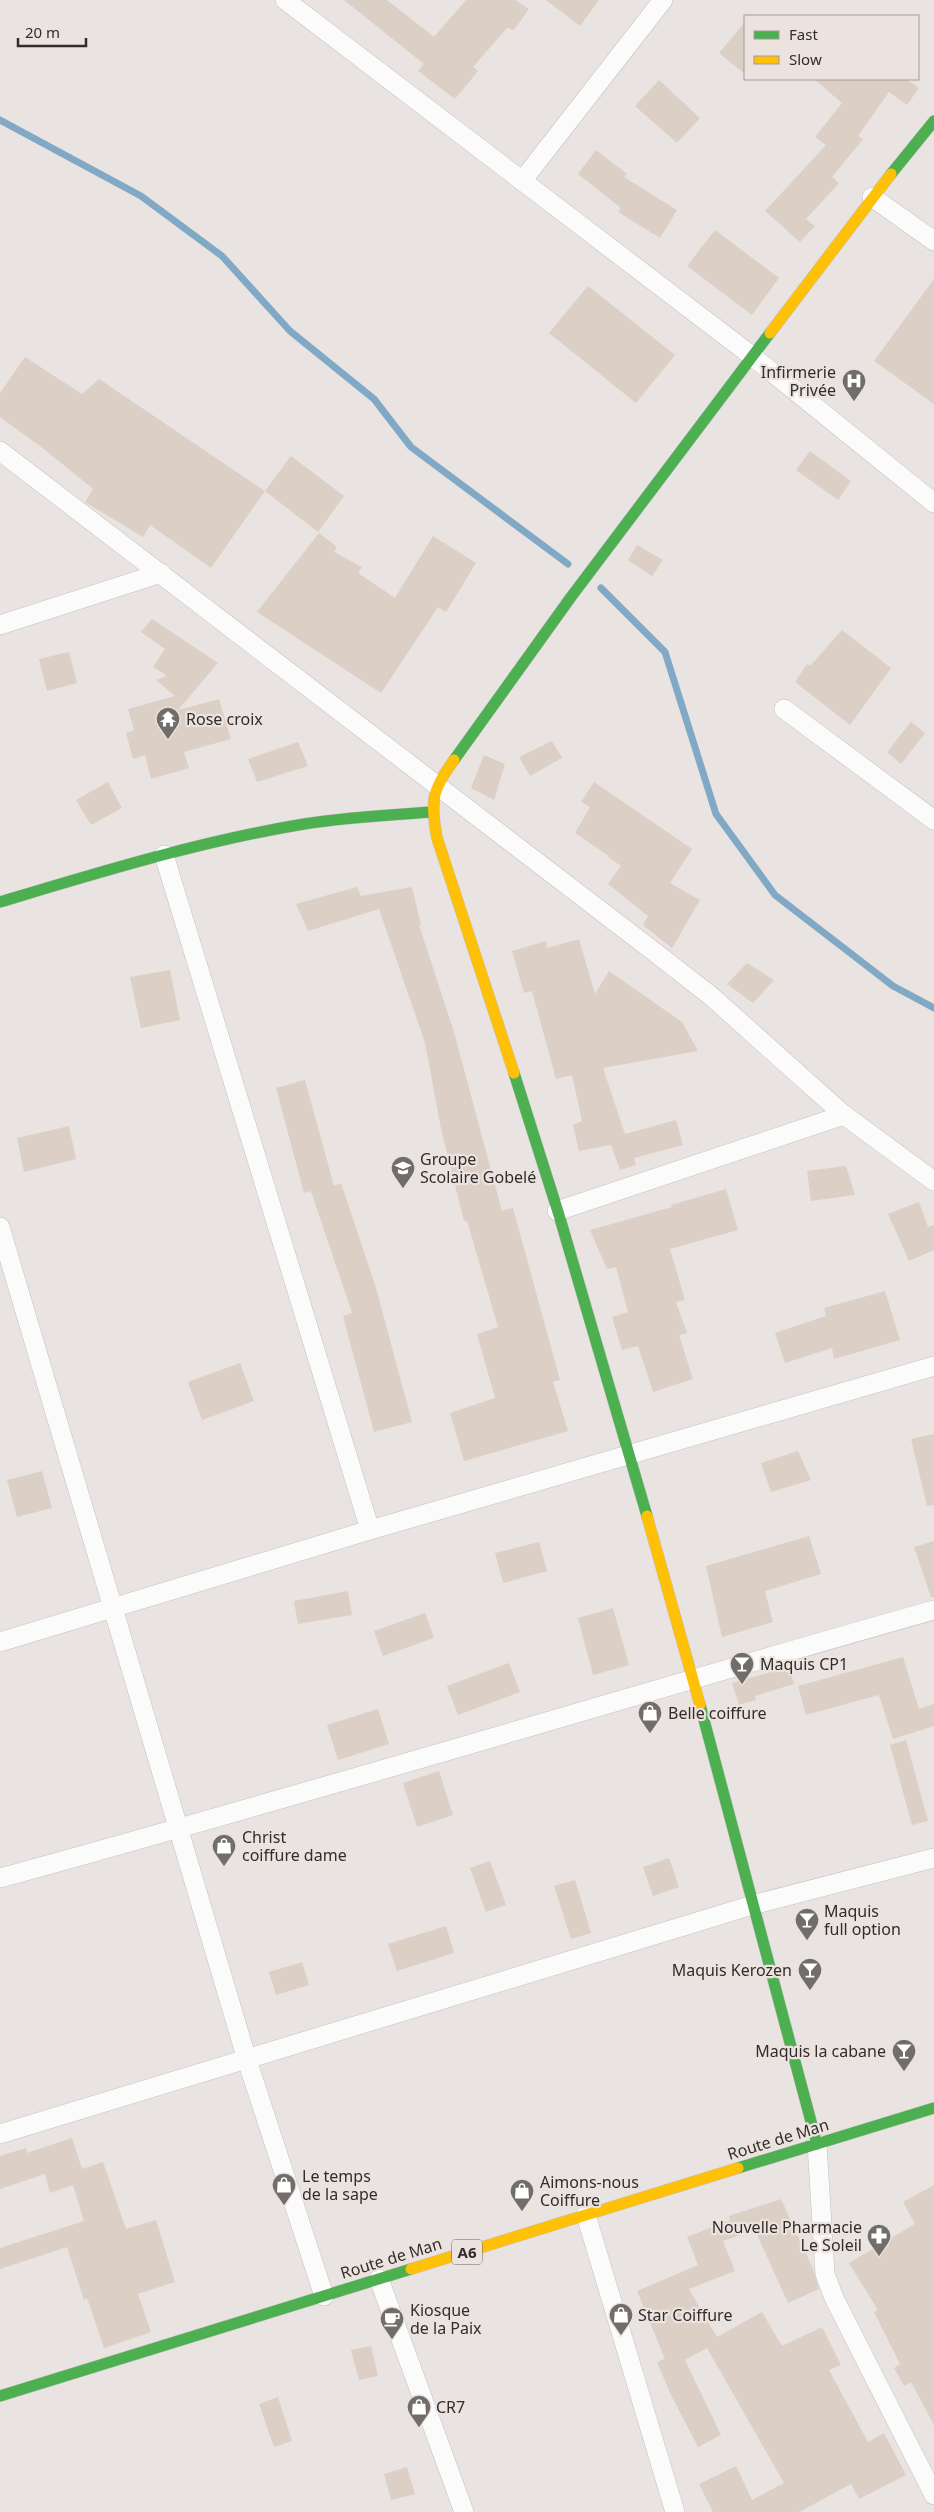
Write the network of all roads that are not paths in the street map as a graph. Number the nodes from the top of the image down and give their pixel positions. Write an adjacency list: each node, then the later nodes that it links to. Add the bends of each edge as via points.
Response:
1 (285, 0): 4 (street)
2 (663, 0): 4 (street)
3 (934, 121): 5 (main road)
4 (522, 181): 7 (street)
5 (872, 197): 6 (street); 7 (main road)
6 (934, 242)
7 (752, 356): 9 (street); 13 (main road, via 571,597)
8 (0, 450): 10 (street)
9 (934, 503)
10 (161, 573): 11 (street); 13 (street)
11 (0, 625)
12 (784, 708): 15 (street)
13 (437, 784): 14 (main road); 18 (street, via 711,996)
14 (432, 812): 16 (main road, via 289,826); 20 (main road, via 437,838)
15 (934, 820)
16 (164, 855): 17 (main road); 24 (street)
17 (0, 902)
18 (844, 1115): 19 (street); 20 (street)
19 (934, 1182)
20 (558, 1211): 23 (main road)
21 (0, 1227): 25 (street)
22 (934, 1366): 23 (street)
23 (630, 1455): 24 (street); 28 (main road)
24 (370, 1530): 25 (street)
25 (113, 1608): 27 (street); 29 (street)
26 (934, 1610): 28 (street)
27 (0, 1642)
28 (694, 1678): 29 (street); 32 (main road)
29 (179, 1829): 31 (street); 33 (street)
30 (934, 1858): 32 (street)
31 (0, 1878)
32 (756, 1904): 33 (street); 36 (main road)
33 (247, 2060): 35 (street); 39 (street)
34 (934, 2108): 36 (main road, Route de Man / A6)
35 (0, 2134)
36 (817, 2144): 37 (main road, Route de Man / A6); 41 (street, via 825,2274 834,2298)
37 (586, 2215): 38 (main road, Route de Man / A6); 44 (street)
38 (379, 2279): 39 (main road, Route de Man / A6); 43 (street)
39 (324, 2296): 40 (main road, Route de Man / A6)
40 (0, 2396)
41 (926, 2462): 42 (street)
42 (934, 2495)
43 (464, 2512)
44 (675, 2512)

